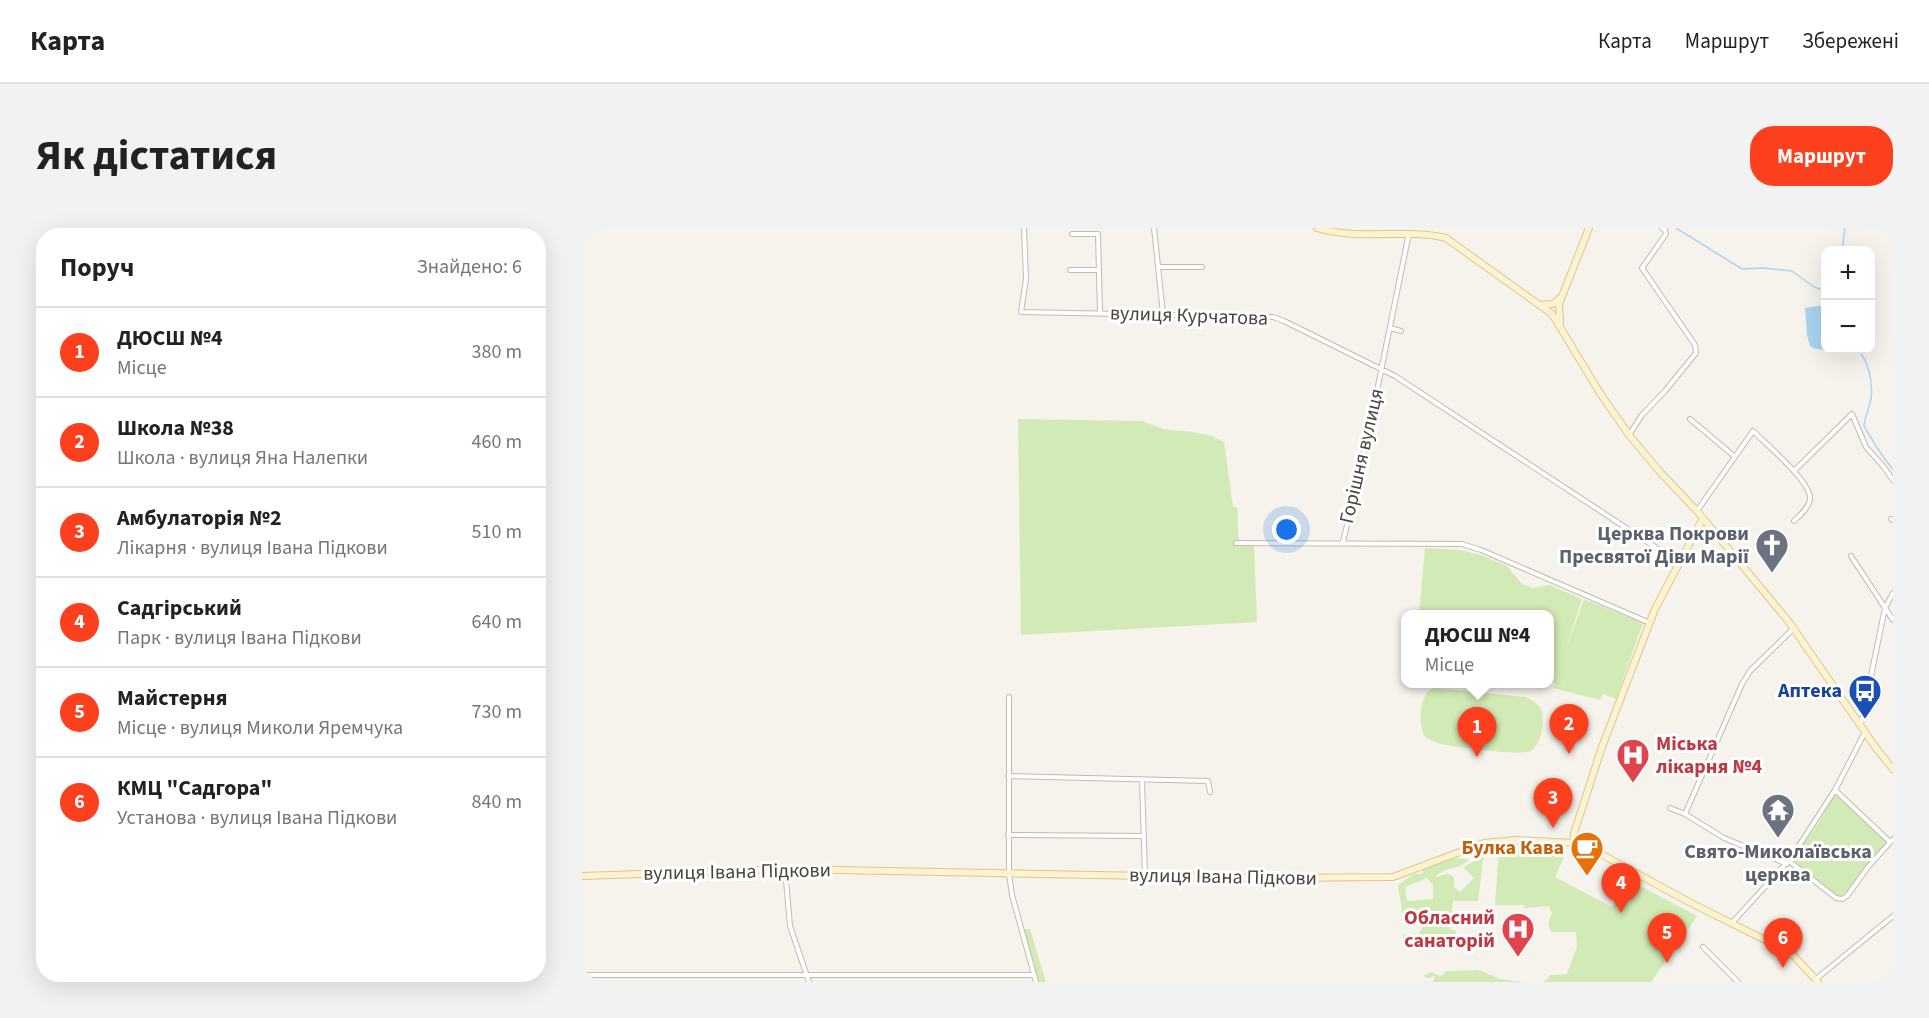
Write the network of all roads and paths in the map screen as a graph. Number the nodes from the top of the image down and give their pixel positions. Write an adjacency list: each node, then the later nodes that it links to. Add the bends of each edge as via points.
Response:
1 (1024, 228): 14 (street, вулиця Курчатова, via 1026,279 1021,312)
2 (1154, 228): 8 (street)
3 (1317, 228): 6 (street, via 1360,233)
4 (1589, 228): 12 (street)
5 (1662, 228): 21 (street, via 1666,234 1642,268 1696,352)
6 (1409, 232): 13 (street, via 1452,241); 17 (street, Горішня вулиця)
7 (1072, 234): 11 (street, via 1098,234)
8 (1160, 267): 9 (street); 15 (street)
9 (1202, 267)
10 (1070, 270): 11 (street)
11 (1099, 270): 14 (street)
12 (1562, 296): 13 (street, via 1552,304); 16 (street, via 1558,310)
13 (1538, 305): 16 (street, via 1552,314)
14 (1100, 312): 15 (street, вулиця Курчатова)
15 (1163, 314): 19 (street, вулиця Курчатова, via 1273,317)
16 (1561, 327): 21 (street)
17 (1390, 328): 18 (street); 19 (street, Горішня вулиця)
18 (1401, 331)
19 (1381, 369): 28 (street, Горішня вулиця); 31 (street, вулиця Курчатова)
20 (1690, 419): 22 (street)
21 (1629, 435): 25 (street)
22 (1734, 456): 23 (street, via 1753,431); 25 (street)
23 (1794, 471): 24 (street, via 1852,414 1866,447); 27 (street, via 1810,498)
24 (1893, 480)
25 (1696, 511): 26 (street)
26 (1703, 518): 31 (street); 36 (street)
27 (1794, 521)
28 (1343, 542): 29 (street); 35 (street, via 1462,544)
29 (1236, 543)
30 (1851, 556): 33 (street)
31 (1678, 562): 35 (street)
32 (1893, 593): 33 (street)
33 (1885, 608): 34 (street); 38 (street)
34 (1893, 620)
35 (1650, 623): 50 (street, via 1602,747)
36 (1794, 629): 38 (street); 46 (street, via 1750,671 1742,684)
37 (1009, 697): 41 (street)
38 (1861, 724): 39 (street)
39 (1865, 732): 40 (street); 43 (street)
40 (1893, 769)
41 (1008, 776): 42 (street); 47 (street)
42 (1142, 780): 44 (street, via 1208,781); 48 (street)
43 (1835, 790): 49 (street); 51 (street)
44 (1210, 792)
45 (1670, 808): 46 (street)
46 (1685, 814): 51 (street, via 1724,838)
47 (1008, 835): 48 (street); 53 (street)
48 (1144, 836): 55 (street)
49 (1892, 841): 51 (street, via 1842,899)
50 (1573, 843): 55 (street, вулиця Івана Підкови, via 1484,843 1394,877); 57 (street, вулиця Івана Підкови)
51 (1788, 862): 57 (street)
52 (785, 869): 53 (street, вулиця Івана Підкови); 54 (street, вулиця Івана Підкови); 61 (street, via 790,926)
53 (1009, 874): 55 (street, вулиця Івана Підкови); 60 (street)
54 (582, 876)
55 (1145, 876)
56 (1893, 916): 62 (street)
57 (1731, 924): 62 (street, вулиця Івана Підкови, via 1791,953)
58 (1703, 947): 65 (street)
59 (582, 975): 61 (street)
60 (1034, 975): 61 (street); 64 (street)
61 (807, 976): 63 (street)
62 (1817, 981)
63 (809, 982)
64 (1036, 982)
65 (1738, 982)

